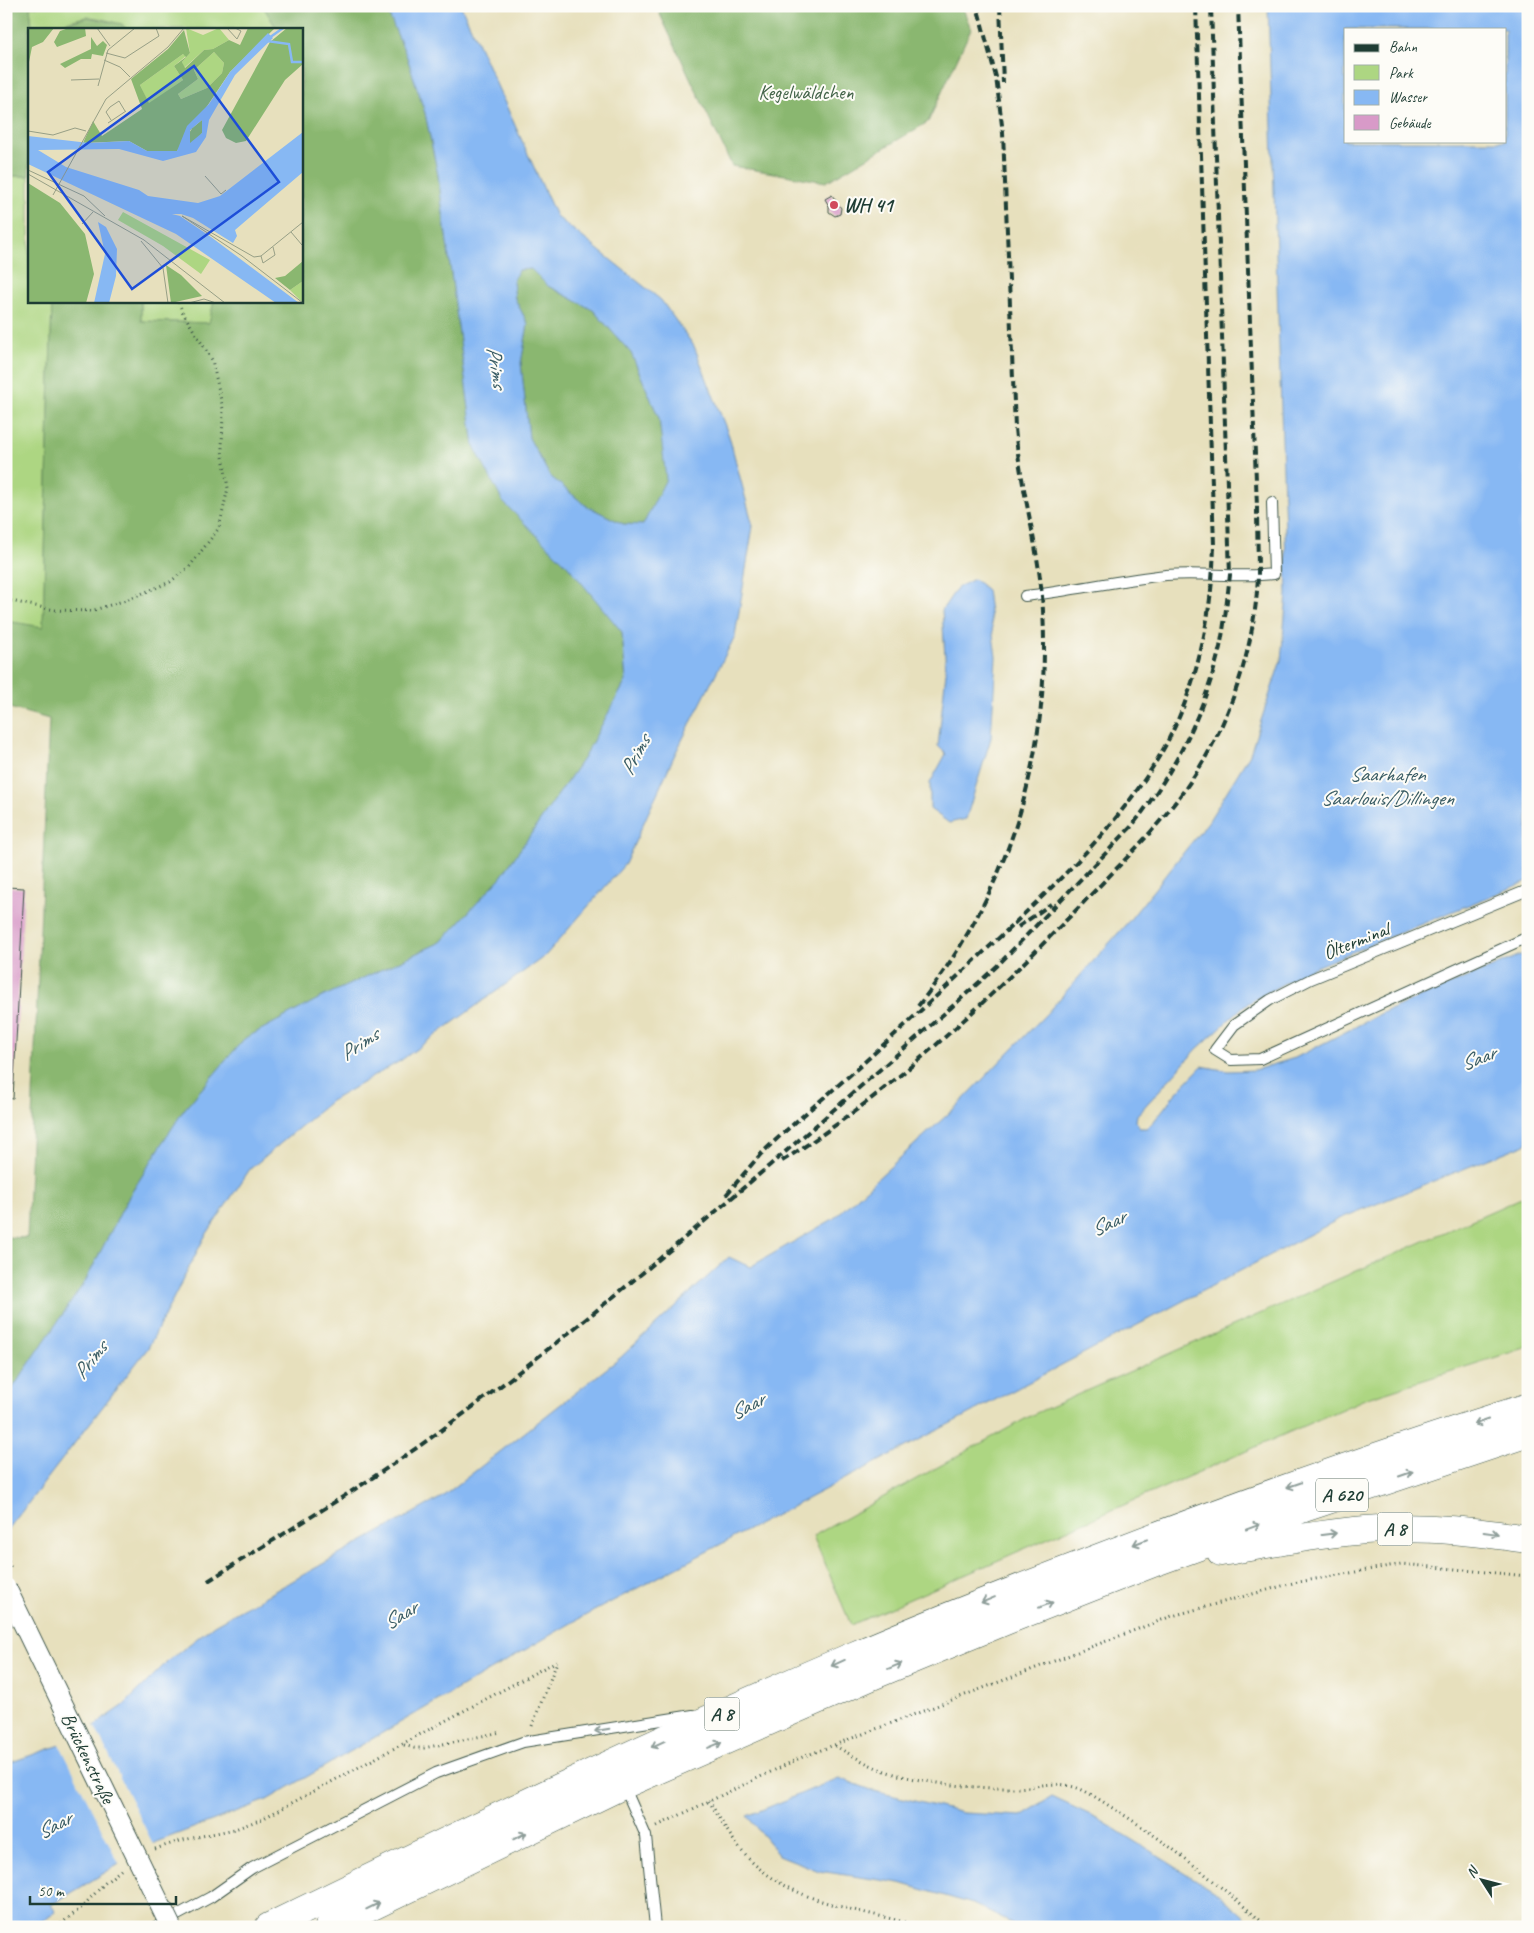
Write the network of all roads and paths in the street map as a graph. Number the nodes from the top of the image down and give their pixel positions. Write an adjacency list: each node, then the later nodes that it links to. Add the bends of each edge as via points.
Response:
1 (178, 302): 4 (path, via 212,360 223,409 222,450 228,488 219,528 190,566 170,582 126,600 91,611 55,610)
2 (1272, 502): 3 (lane, via 1274,574 1168,575)
3 (1024, 596)
4 (6, 600)
5 (1528, 890): 6 (lane, Ölterminal, via 1278,995 1234,1025 1215,1050 1231,1060 1260,1059)
6 (1528, 937)
7 (1528, 1407): 13 (highway, A 8, one-way to 13, via 1293,1485 1185,1525 1002,1595)
8 (1528, 1433): 10 (highway, A 620, one-way to 8, via 1304,1508)
9 (1528, 1538): 10 (highway, A 8, one-way to 9, via 1328,1534 1381,1529 1441,1529)
10 (1158, 1562): 17 (highway, A 8, one-way to 10, via 880,1672)
11 (1528, 1576): 16 (path, via 1401,1564 1293,1583 1172,1616)
12 (6, 1588): 22 (street, Brückenstraße, bridge)
13 (736, 1707): 14 (lane, one-way to 14); 24 (highway, A 8, one-way to 24)
14 (523, 1742): 15 (path, via 505,1732 424,1748); 15 (path, via 530,1733 557,1661); 22 (lane, via 436,1773 252,1868)
15 (404, 1744): 20 (path, via 262,1819)
16 (834, 1746): 18 (path, via 800,1758); 28 (path, via 882,1770 914,1778 957,1785 1014,1788 1054,1783 1086,1791 1131,1819 1220,1885)
17 (623, 1785): 19 (lane); 25 (highway, A 8, one-way to 17)
18 (709, 1802): 19 (path, via 658,1825); 27 (path, via 750,1860 795,1892 829,1905)
19 (646, 1836): 26 (lane)
20 (153, 1851)
21 (125, 1867): 23 (path)
22 (164, 1925)
23 (57, 1927)
24 (269, 1927)
25 (330, 1927)
26 (655, 1927)
27 (921, 1927)
28 (1268, 1927)

